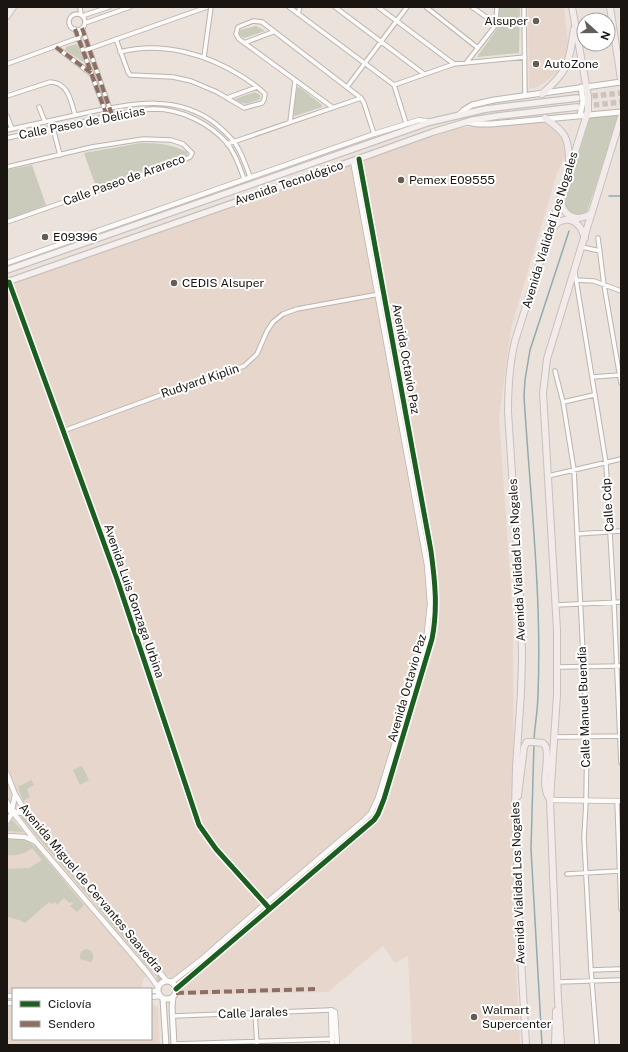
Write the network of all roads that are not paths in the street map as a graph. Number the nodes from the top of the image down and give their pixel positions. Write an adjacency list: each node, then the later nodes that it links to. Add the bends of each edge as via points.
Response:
1 (13, 7): 22 (highway)
2 (80, 7): 21 (street)
3 (109, 7): 21 (street)
4 (113, 7): 19 (street)
5 (130, 7): 19 (street)
6 (207, 7): 31 (street)
7 (211, 7): 41 (street)
8 (289, 7): 20 (street)
9 (300, 7): 20 (street)
10 (342, 7): 18 (street)
11 (378, 7): 23 (street)
12 (407, 7): 23 (street)
13 (426, 7): 36 (street)
14 (472, 7): 25 (street)
15 (497, 7): 25 (street)
16 (524, 7): 42 (street)
17 (572, 7): 26 (highway, Avenida Vialidad Los Nogales)
18 (336, 8): 33 (street)
19 (115, 12): 24 (street)
20 (298, 14): 45 (street)
21 (81, 15): 24 (street); 28 (street, via 73,15 70,19 70,24)
22 (7, 16)
23 (397, 21): 33 (street); 46 (street)
24 (85, 23): 27 (street)
25 (496, 24): 36 (street)
26 (575, 24): 55 (highway, Avenida Vialidad Los Nogales); 56 (highway, via 567,66)
27 (83, 28): 28 (street); 30 (street); 37 (street)
28 (75, 29): 30 (street)
29 (273, 32): 34 (street); 34 (street, via 258,21 249,22 238,27 236,31 236,36); 53 (street)
30 (78, 38): 35 (street); 38 (street)
31 (116, 39): 37 (street); 40 (street)
32 (616, 40): 39 (highway); 49 (highway)
33 (381, 42): 45 (street); 48 (street)
34 (244, 43): 50 (street)
35 (56, 46): 44 (street); 47 (street)
36 (478, 48): 43 (street)
37 (89, 49): 38 (street); 65 (street)
38 (83, 51): 47 (street)
39 (621, 51)
40 (120, 52): 41 (street, via 147,48 166,49); 59 (street, via 130,75 172,76 205,86)
41 (204, 57): 54 (street, via 230,69)
42 (525, 57): 43 (street); 58 (street)
43 (466, 63): 46 (street)
44 (7, 64)
45 (364, 64): 52 (street); 53 (street)
46 (454, 64): 48 (street)
47 (91, 73): 66 (street)
48 (424, 74): 52 (street)
49 (621, 79)
50 (295, 81): 63 (street); 77 (street)
51 (621, 82): 55 (main road)
52 (394, 85): 80 (street)
53 (347, 86): 60 (street)
54 (257, 87): 59 (street); 59 (street, via 265,94 262,103 245,108)
55 (584, 87): 56 (main road); 71 (highway, Avenida Vialidad Los Nogales, via 589,100)
56 (542, 94): 58 (main road)
57 (7, 96): 68 (street, via 54,82 66,89)
58 (525, 96): 70 (main road, via 472,105)
59 (227, 98)
60 (361, 98): 63 (street); 85 (street)
61 (577, 98): 70 (main road, Avenida Tecnológico, via 507,106)
62 (39, 107): 76 (street)
63 (332, 107): 77 (street)
64 (577, 107): 79 (main road, Avenida Tecnológico)
65 (110, 108): 66 (street, Calle Paseo de Delicias); 69 (street); 87 (street, Calle Paseo de Delicias, via 145,103 180,107 209,119)
66 (104, 109): 68 (street, Calle Paseo de Delicias); 73 (street)
67 (621, 112): 71 (main road)
68 (75, 115): 76 (street, Calle Paseo de Delicias)
69 (112, 115): 73 (street, Calle Paseo de Delicias); 88 (street, Calle Paseo de Delicias, via 155,109 176,112 201,122)
70 (459, 115): 78 (main road, Avenida Tecnológico)
71 (583, 115): 75 (main road); 94 (highway, Avenida Vialidad Los Nogales)
72 (7, 116): 82 (street)
73 (107, 116): 81 (street, Calle Paseo de Delicias)
74 (621, 117): 89 (highway)
75 (545, 118): 79 (main road, via 478,124); 94 (highway, via 566,136)
76 (45, 122): 82 (street, Calle Paseo de Delicias)
77 (290, 122): 87 (street)
78 (430, 122): 80 (street, via 419,120); 104 (main road, Avenida Tecnológico)
79 (467, 122): 91 (main road, Avenida Tecnológico)
80 (406, 123): 85 (street)
81 (54, 128): 86 (street, Calle Paseo de Delicias); 90 (street)
82 (12, 129): 83 (street, Calle Paseo de Delicias)
83 (7, 130)
84 (621, 132): 89 (highway)
85 (374, 134): 95 (street)
86 (7, 138)
87 (234, 141): 88 (street); 95 (street, Calle Paseo de Delicias, via 243,156)
88 (227, 144): 96 (street, Calle Paseo de Delicias)
89 (612, 149): 98 (highway)
90 (60, 155): 93 (street, Calle Paseo de Arareco); 99 (street, Calle Paseo de Arareco, via 128,141 158,138 183,144 192,154 186,159)
91 (359, 159): 92 (main road, Avenida Tecnológico); 114 (street, Avenida Octavio Paz)
92 (353, 161): 106 (main road, Avenida Tecnológico); 115 (street, Avenida Octavio Paz)
93 (7, 167)
94 (569, 168): 97 (highway, Avenida Vialidad Los Nogales)
95 (250, 177): 96 (street)
96 (244, 179): 107 (street)
97 (560, 199): 98 (highway, via 563,210 570,216 582,218); 100 (highway, Avenida Vialidad Los Nogales)
98 (592, 213): 101 (highway)
99 (7, 222)
100 (550, 232): 101 (highway, via 557,222 567,220 579,225); 147 (highway, Avenida Vialidad Los Nogales, via 515,341 508,384 522,657)
101 (584, 238): 103 (highway)
102 (598, 238): 105 (street)
103 (582, 248): 105 (street); 109 (highway)
104 (68, 249): 106 (main road); 108 (main road, Avenida Tecnológico)
105 (600, 251): 112 (street)
106 (72, 260): 111 (main road, Avenida Tecnológico)
107 (7, 263)
108 (7, 270)
109 (574, 272): 110 (street, Calle Cdp); 126 (highway, via 547,360 544,378)
110 (576, 280): 112 (street, via 594,281); 118 (street, Calle Cdp)
111 (8, 282): 122 (street, Avenida Luis Gonzaga Urbina)
112 (604, 285): 113 (street); 117 (street)
113 (621, 291)
114 (384, 293): 115 (street, Rudyard Kiplin); 157 (street, Avenida Octavio Paz, via 431,551 436,602 432,639 378,814 353,839)
115 (378, 294): 122 (street, Rudyard Kiplin, via 297,309 283,314 267,331 257,354 244,366); 156 (street, Avenida Octavio Paz, via 427,565 430,604 426,641 378,798 371,812)
116 (556, 371): 121 (street, Calle Manuel Buendía)
117 (620, 375): 118 (street); 119 (street)
118 (592, 377): 120 (street, Calle Cdp)
119 (621, 383)
120 (594, 395): 121 (street); 124 (street, Calle Cdp)
121 (562, 402): 125 (street, Calle Manuel Buendía)
122 (63, 431): 156 (street, Avenida Luis Gonzaga Urbina, via 117,580 199,825 216,849)
123 (621, 458): 124 (street)
124 (606, 463): 125 (street); 128 (street, Calle Cdp)
125 (574, 470): 126 (street); 129 (street, Calle Manuel Buendía)
126 (548, 476): 133 (highway)
127 (621, 530): 128 (street)
128 (610, 531): 129 (street); 130 (street, Calle Cdp)
129 (577, 534): 132 (street, Calle Manuel Buendía)
130 (614, 602): 131 (street); 132 (street); 134 (street, Calle Cdp)
131 (621, 602)
132 (580, 604): 133 (street); 136 (street, Calle Manuel Buendía)
133 (556, 605): 135 (highway)
134 (619, 666): 136 (street); 137 (street, Calle Cdp)
135 (558, 667): 136 (street); 138 (highway)
136 (584, 667): 139 (street, Calle Manuel Buendía)
137 (620, 736): 139 (street); 140 (street, Calle Cdp)
138 (554, 737): 139 (street); 143 (highway)
139 (586, 737): 144 (street, Calle Manuel Buendía)
140 (621, 763)
141 (7, 774): 142 (street, Avenida Miguel de Cervantes Saavedra)
142 (15, 794): 148 (street); 149 (street, Avenida Miguel de Cervantes Saavedra)
143 (550, 800): 144 (street); 147 (highway, via 546,791 547,750 543,743 529,742 524,747); 164 (highway)
144 (586, 801): 145 (street); 154 (street, Calle Manuel Buendía)
145 (619, 801): 153 (street)
146 (7, 802): 148 (street, Avenida Miguel de Cervantes Saavedra)
147 (515, 809): 171 (highway, Avenida Vialidad Los Nogales)
148 (9, 811): 149 (street); 150 (street); 152 (street, Avenida Miguel de Cervantes Saavedra)
149 (27, 814): 162 (street, Avenida Miguel de Cervantes Saavedra)
150 (7, 821)
151 (7, 836): 152 (street, via 25,837)
152 (36, 842): 167 (street, Avenida Miguel de Cervantes Saavedra, via 147,972)
153 (619, 870): 154 (street); 158 (street)
154 (586, 873): 155 (street); 160 (street, Calle Manuel Buendía)
155 (567, 874)
156 (265, 904): 157 (street, Avenida Luis Gonzaga Urbina); 162 (street, Avenida Octavio Paz, via 202,958)
157 (270, 909): 165 (street, Avenida Octavio Paz)
158 (621, 909)
159 (621, 969): 160 (street)
160 (591, 970): 163 (street, Calle Manuel Buendía)
161 (621, 980): 163 (street)
162 (169, 981): 165 (main road, via 176,986); 167 (main road, via 161,982)
163 (592, 981): 164 (street); 185 (street, Calle Manuel Buendía)
164 (558, 982): 170 (highway)
165 (176, 990): 169 (main road)
166 (152, 991): 167 (street)
167 (160, 993): 168 (street); 169 (main road, via 168,999); 178 (main road)
168 (152, 996)
169 (173, 997): 174 (main road)
170 (558, 999): 183 (highway); 184 (highway)
171 (524, 1006): 181 (highway, Avenida Vialidad Los Nogales); 182 (highway)
172 (333, 1010): 173 (street, Calle Jarales); 175 (street)
173 (256, 1013): 174 (street, Calle Jarales); 176 (street)
174 (172, 1016): 177 (main road)
175 (334, 1039): 176 (street); 179 (street); 180 (street)
176 (257, 1043): 177 (street)
177 (174, 1044)
178 (166, 1045)
179 (332, 1045)
180 (337, 1045)
181 (526, 1045)
182 (530, 1045)
183 (555, 1045)
184 (561, 1045)
185 (597, 1045)

